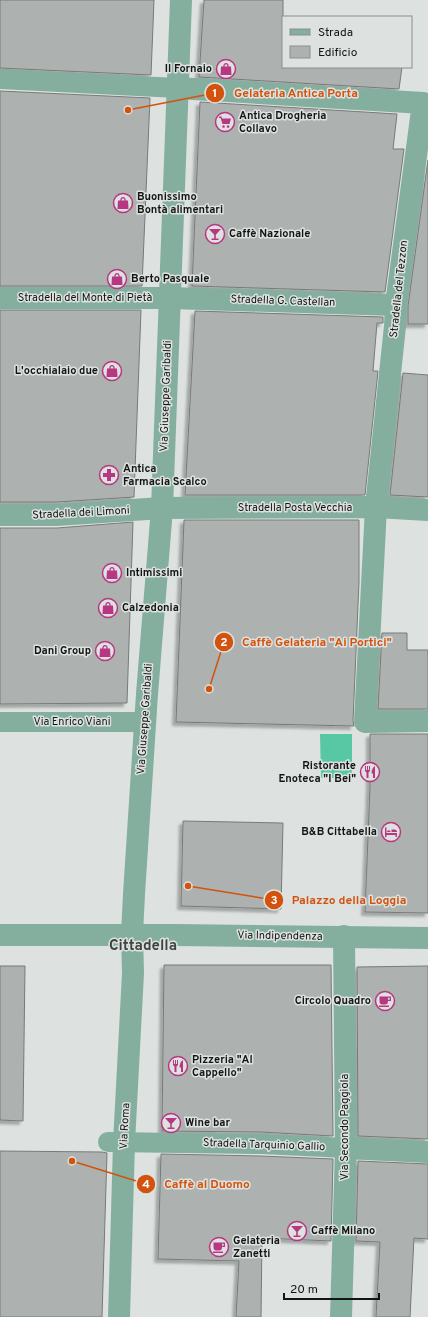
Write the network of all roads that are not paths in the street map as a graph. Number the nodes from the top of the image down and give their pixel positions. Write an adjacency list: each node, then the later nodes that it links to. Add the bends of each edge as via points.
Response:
1 (181, 0): 3 (street, Via Giuseppe Garibaldi)
2 (0, 79): 3 (street)
3 (177, 88): 5 (street, Via Giuseppe Garibaldi); 6 (street, Stradella del Tezzon, via 423,103)
4 (0, 298): 5 (street, Stradella del Monte di Pietà)
5 (170, 298): 6 (street, Stradella G. Castellan); 8 (street, Via Giuseppe Garibaldi)
6 (396, 305): 7 (street, Stradella del Tezzon)
7 (376, 507): 8 (street, Stradella Posta Vecchia); 9 (street, Stradella Posta Vecchia); 11 (street, Stradella del Tezzon, via 365,722)
8 (162, 508): 10 (street, Stradella dei Limoni, via 57,515); 13 (street, Via Giuseppe Garibaldi)
9 (428, 510)
10 (0, 515)
11 (428, 721)
12 (0, 722): 13 (street, Via Enrico Viani)
13 (145, 722): 14 (street, Via Giuseppe Garibaldi)
14 (132, 934): 15 (street, Via Indipendenza); 16 (street, Via Indipendenza); 18 (street, Via Roma, via 133,973)
15 (0, 935)
16 (344, 936): 17 (street, Via Indipendenza); 19 (street, Via Secondo Paggiola)
17 (428, 938)
18 (116, 1143): 19 (street, Stradella Tarquinio Gallio, via 261,1144); 21 (street, Via Roma)
19 (346, 1148): 20 (street, Stradella Tarquinio Gallio); 22 (street, Via Secondo Paggiola)
20 (428, 1152)
21 (119, 1317)
22 (341, 1317)

